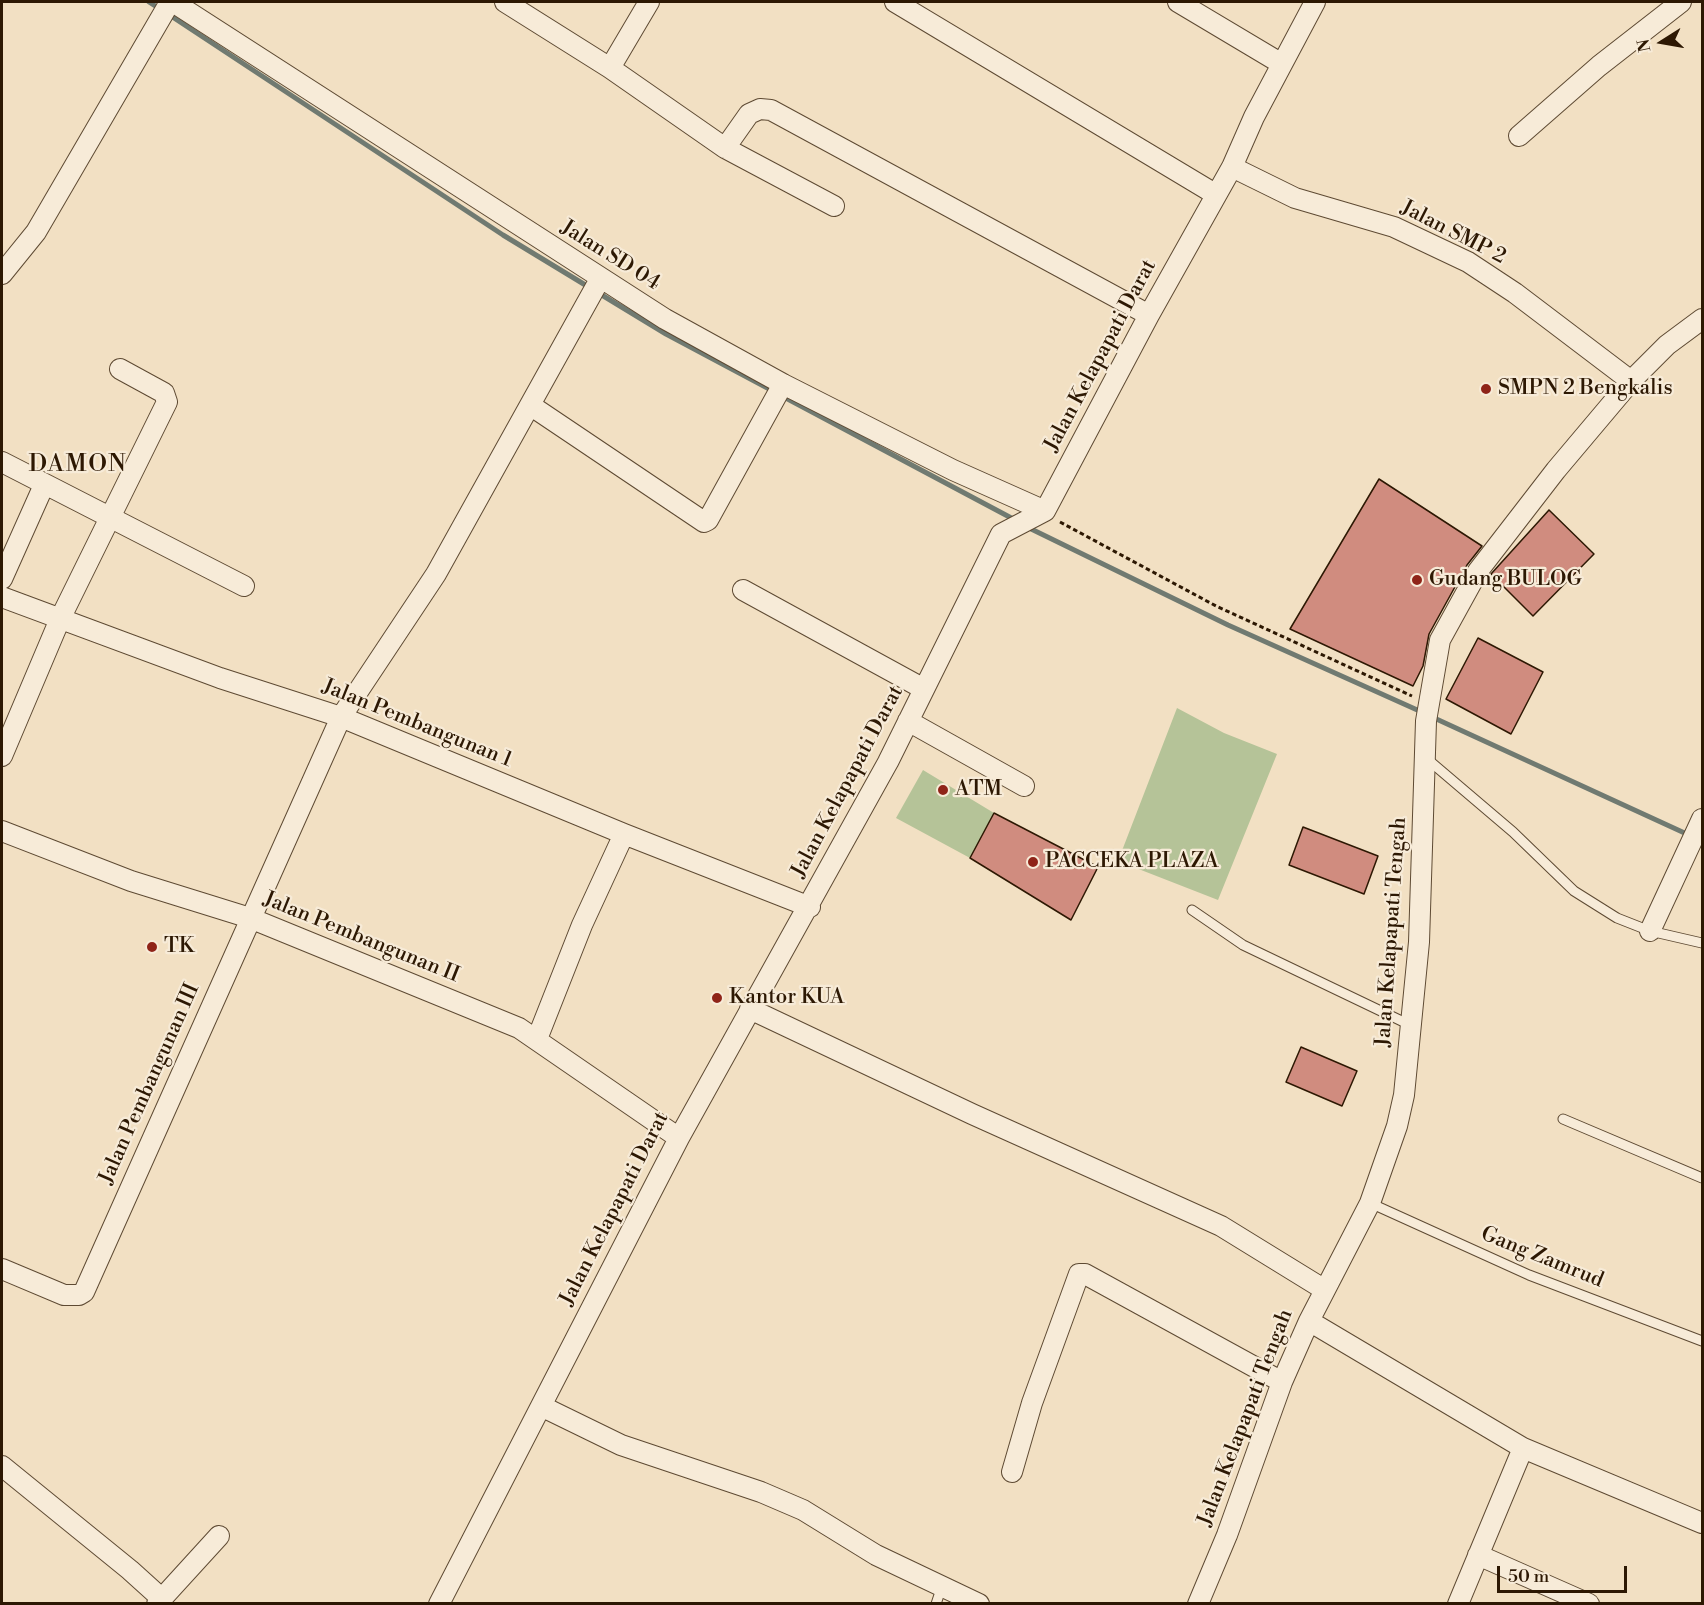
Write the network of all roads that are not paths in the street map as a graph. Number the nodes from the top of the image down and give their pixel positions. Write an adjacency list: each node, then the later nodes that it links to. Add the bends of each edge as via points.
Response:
1 (505, 2): 9 (street)
2 (649, 2): 9 (street)
3 (895, 2): 13 (street)
4 (1178, 2): 8 (street)
5 (1315, 2): 8 (street, Jalan Kelapapati Darat)
6 (1681, 2): 10 (street)
7 (168, 6): 15 (street, via 36,232); 16 (street, Jalan SD 04)
8 (1282, 64): 12 (street, Jalan Kelapapati Darat)
9 (610, 68): 11 (street)
10 (1519, 136)
11 (725, 148): 14 (street); 17 (street, via 749,114 759,109 771,111)
12 (1232, 166): 13 (street, Jalan Kelapapati Darat); 20 (street, Jalan SMP 2, via 1295,198 1394,227 1468,262)
13 (1215, 194): 17 (street, Jalan Kelapapati Darat)
14 (834, 206)
15 (2, 274)
16 (596, 288): 21 (street, Jalan SD 04, via 665,319); 22 (street, Jalan Pembangunan III)
17 (1149, 315): 25 (street, Jalan Kelapapati Darat)
18 (1702, 319): 20 (street, Jalan Kelapapati Tengah, via 1667,345)
19 (120, 369): 26 (street, via 164,393 166,402)
20 (1631, 381): 36 (street, Jalan Kelapapati Tengah, via 1478,571 1440,640 1428,712)
21 (779, 390): 22 (street, via 704,522); 25 (street, Jalan SD 04)
22 (530, 405): 33 (street, Jalan Pembangunan III, via 436,574)
23 (2, 462): 24 (street)
24 (44, 485): 26 (street); 27 (street)
25 (1044, 512): 32 (street, Jalan Kelapapati Darat, via 1001,534)
26 (112, 518): 28 (street); 31 (street)
27 (2, 579)
28 (244, 586)
29 (743, 590): 32 (street)
30 (2, 597): 31 (street, Jalan Pembangunan 1)
31 (60, 619): 33 (street, Jalan Pembangunan 1, via 220,678); 35 (street)
32 (924, 688): 34 (street, Jalan Kelapapati Darat)
33 (341, 717): 40 (street, Jalan Pembangunan 1); 43 (street, Jalan Pembangunan III)
34 (908, 722): 37 (street); 41 (street, Jalan Kelapapati Darat)
35 (2, 756)
36 (1426, 758): 44 (lane, via 1513,832 1574,891 1617,918); 47 (street, Jalan Kelapapati Tengah, via 1419,942)
37 (1024, 786)
38 (1702, 820): 44 (street)
39 (2, 831): 43 (street, Jalan Pembangunan II, via 131,881)
40 (624, 834): 41 (street, Jalan Pembangunan 1); 48 (street, via 582,925)
41 (810, 907): 46 (street, Jalan Kelapapati Darat)
42 (1192, 910): 47 (lane, via 1243,945)
43 (250, 918): 48 (street, Jalan Pembangunan II, via 498,1019); 53 (street, Jalan Pembangunan III, via 84,1292 64,1294)
44 (1650, 931): 45 (lane)
45 (1702, 944)
46 (750, 1009): 50 (street, Jalan Kelapapati Darat); 54 (street, via 1221,1226)
47 (1410, 1025): 52 (street, Jalan Kelapapati Tengah, via 1400,1116)
48 (537, 1039): 50 (street, Jalan Pembangunan II)
49 (1563, 1119): 51 (lane)
50 (679, 1138): 58 (street, Jalan Kelapapati Darat)
51 (1702, 1178)
52 (1370, 1203): 54 (street, Jalan Kelapapati Tengah); 56 (lane, Gang Zamrud, via 1529,1275)
53 (2, 1269)
54 (1325, 1290): 55 (street, Jalan Kelapapati Tengah)
55 (1309, 1321): 57 (street, Jalan Kelapapati Tengah); 59 (street)
56 (1702, 1341)
57 (1282, 1382): 61 (street, via 1079,1274 1032,1403); 69 (street, Jalan Kelapapati Tengah)
58 (541, 1406): 65 (street, via 621,1444 802,1510); 67 (street, Jalan Kelapapati Darat)
59 (1523, 1448): 62 (street); 64 (street)
60 (2, 1466): 66 (street, via 121,1562)
61 (1012, 1472)
62 (1702, 1523)
63 (219, 1536): 66 (street)
64 (1478, 1555): 70 (street); 71 (street)
65 (939, 1595): 68 (street)
66 (159, 1601)
67 (439, 1604)
68 (980, 1604)
69 (1198, 1604)
70 (1458, 1604)
71 (1589, 1604)

